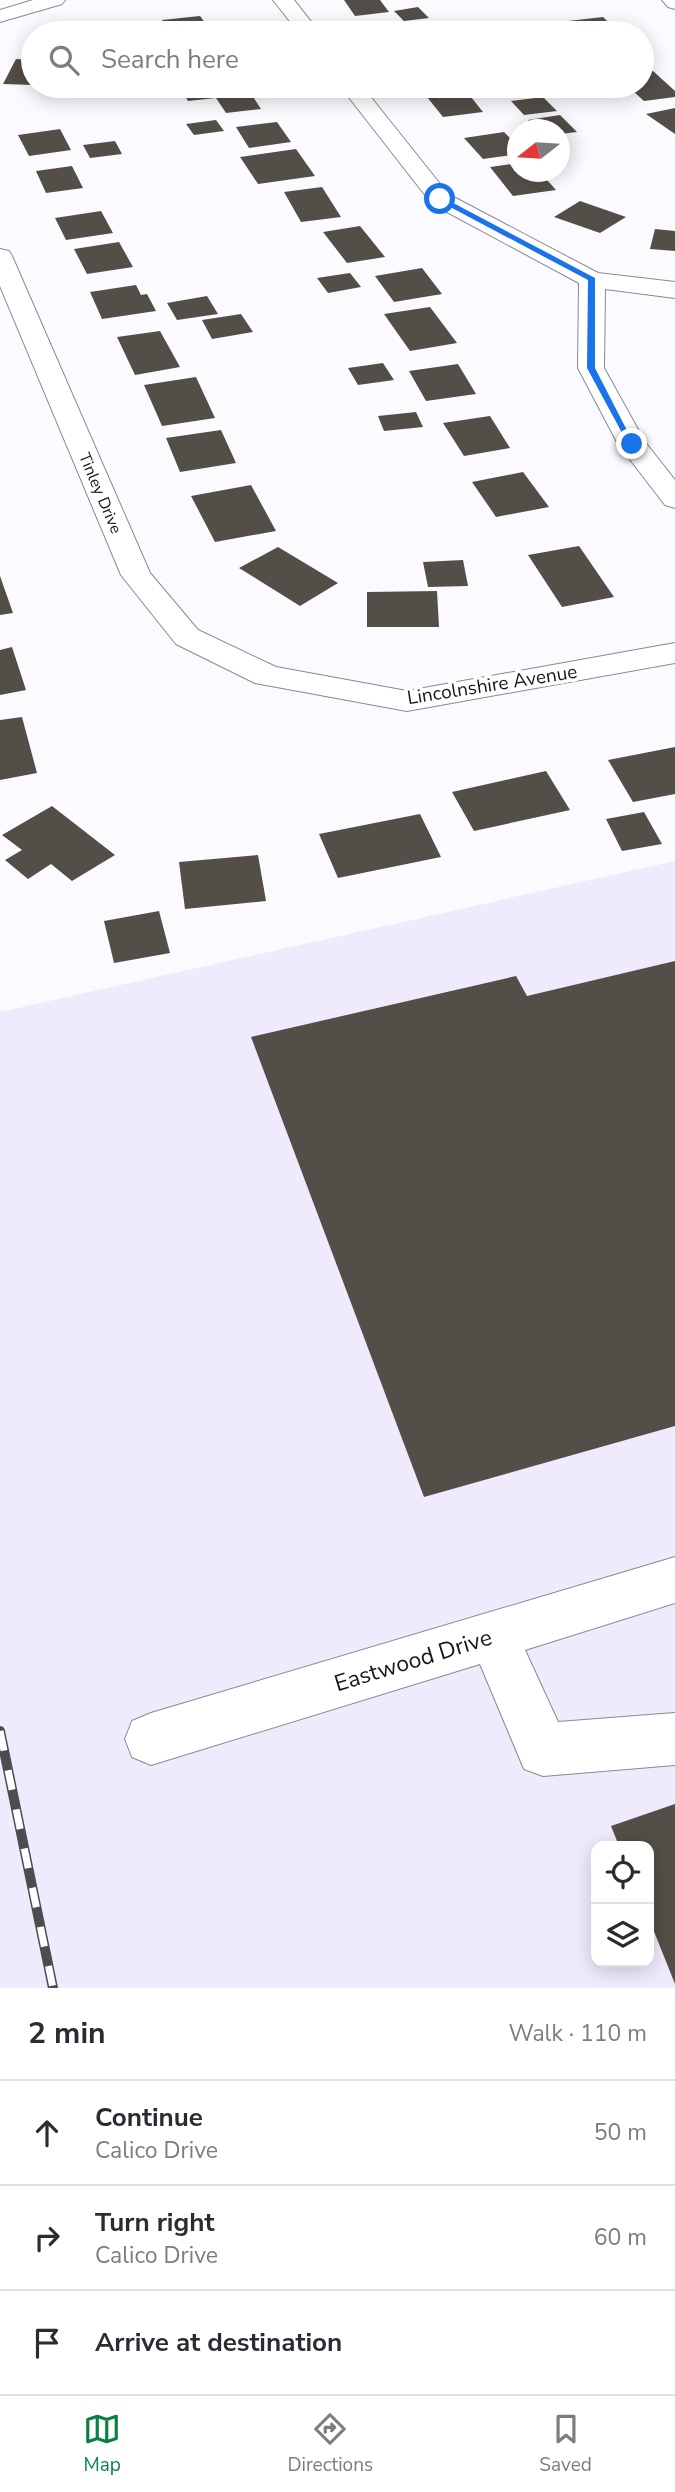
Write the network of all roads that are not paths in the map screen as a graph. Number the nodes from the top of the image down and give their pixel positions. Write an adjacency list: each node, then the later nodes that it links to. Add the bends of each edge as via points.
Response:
1 (55, 0): 3 (street)
2 (284, 0): 4 (street)
3 (0, 16)
4 (301, 21)
5 (360, 98): 7 (street, via 440,199)
6 (0, 256): 11 (street, Tinley Drive, via 136,575 187,637)
7 (592, 279): 8 (street); 9 (street, via 591,368 632,444)
8 (675, 290)
9 (675, 499)
10 (675, 653): 11 (street, Lincolnshire Avenue, via 407,701)
11 (267, 676)
12 (675, 1580): 13 (street, Eastwood Drive)
13 (493, 1636): 14 (street, Eastwood Drive); 15 (street, via 543,1750)
14 (150, 1739)
15 (675, 1739)

